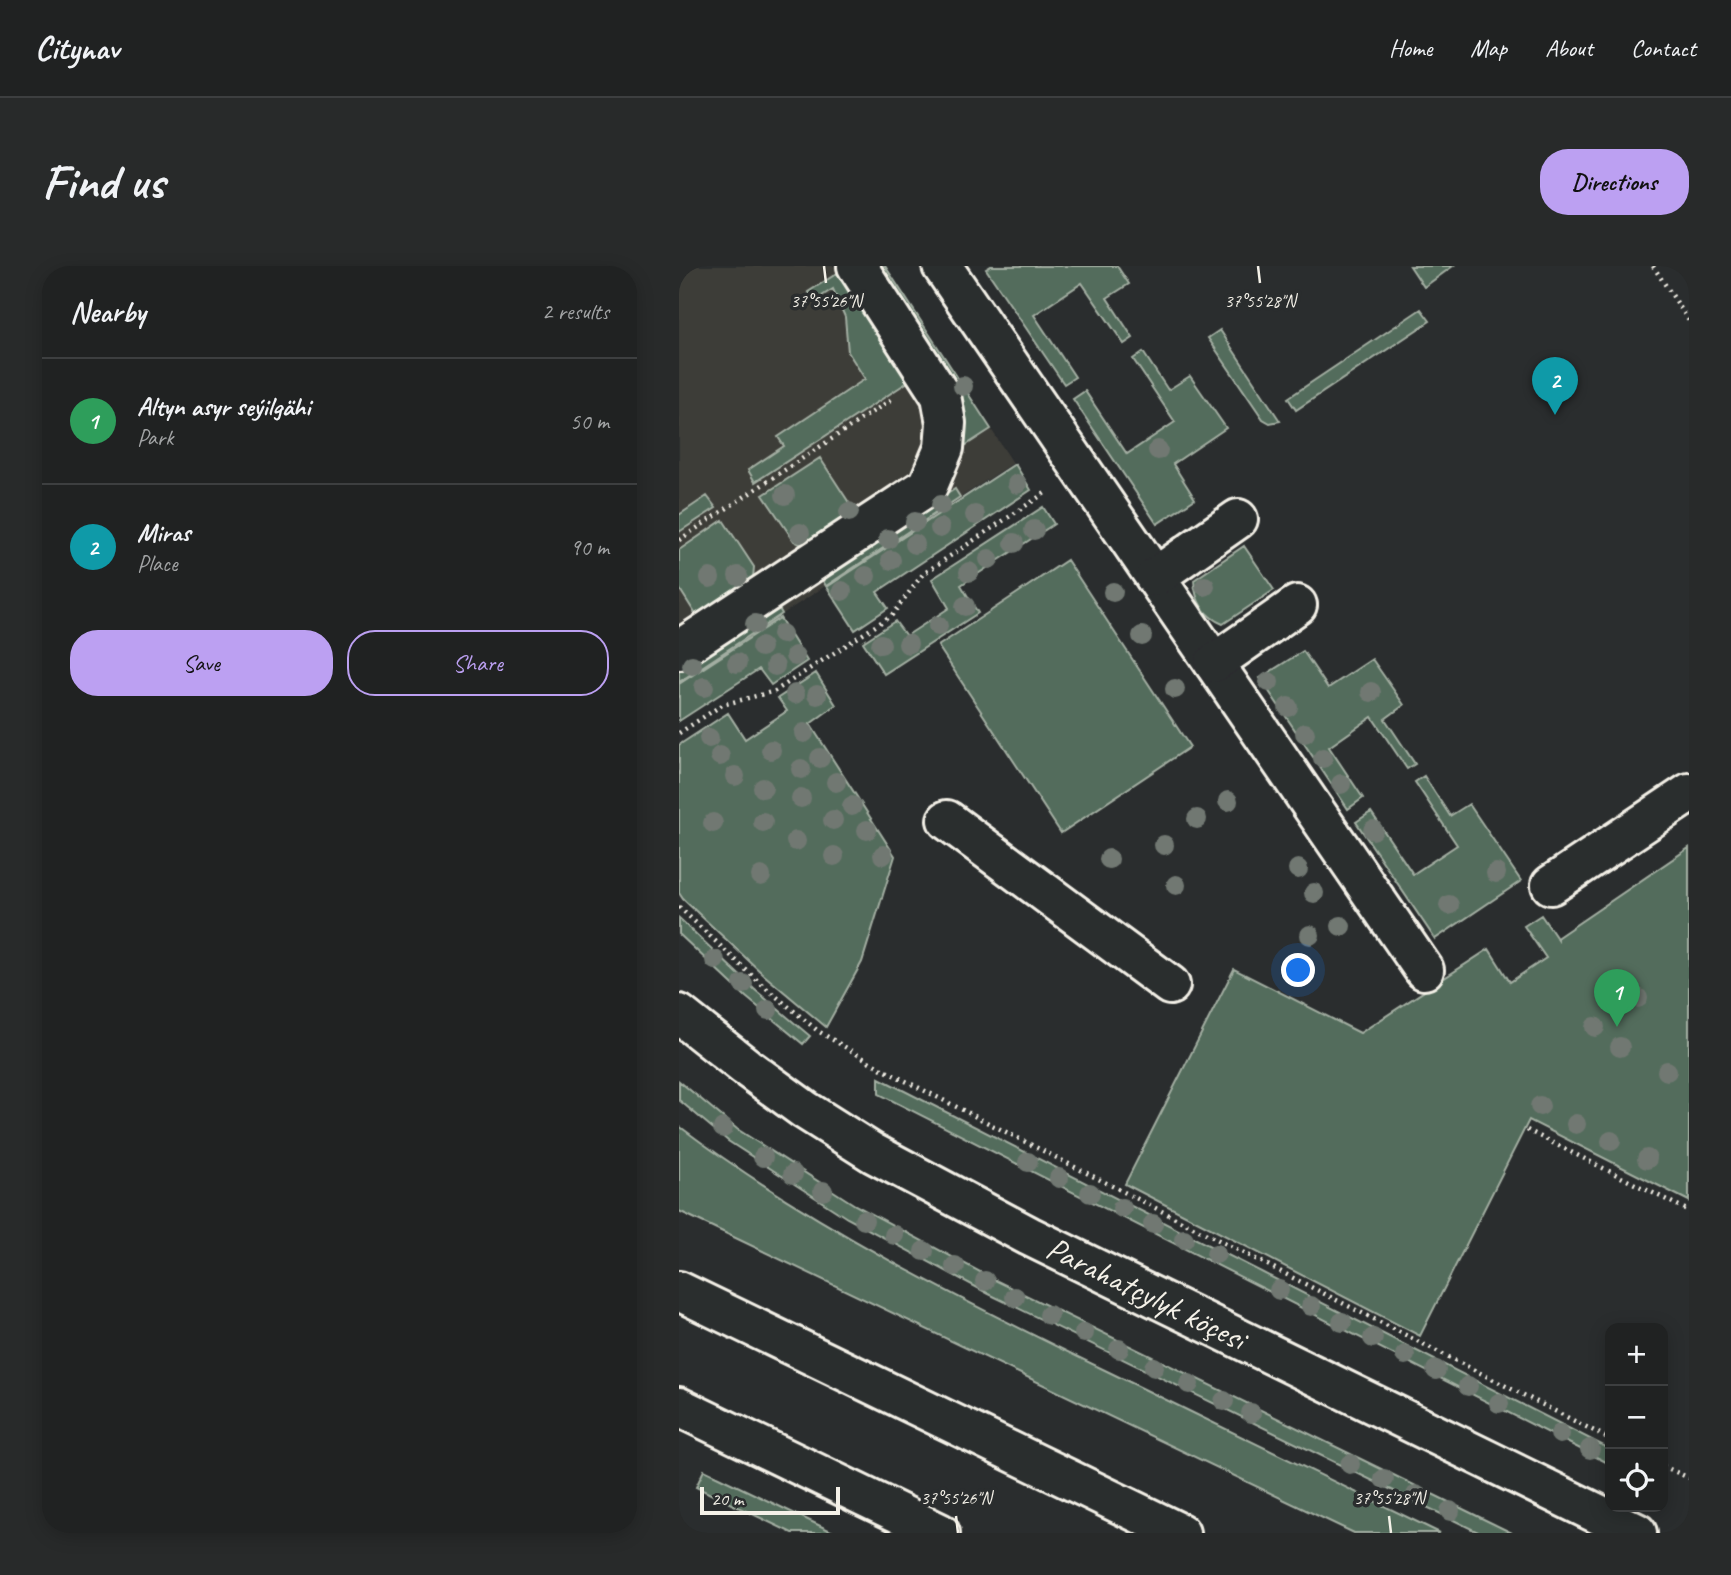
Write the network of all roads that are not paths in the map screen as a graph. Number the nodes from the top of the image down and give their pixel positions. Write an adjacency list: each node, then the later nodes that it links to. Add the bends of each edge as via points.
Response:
1 (857, 266): 6 (street, via 941,396 944,448 928,486)
2 (942, 266): 4 (street)
3 (1238, 519): 4 (street)
4 (1154, 577): 7 (street)
5 (1297, 605): 7 (street)
6 (679, 650)
7 (1213, 663): 11 (street)
8 (1689, 793): 10 (street)
9 (947, 820): 12 (street)
10 (1551, 885)
11 (1424, 970)
12 (1170, 985)
13 (679, 1014): 18 (street, Parahatçylyk köçesi, via 795,1103 873,1153 1029,1236)
14 (679, 1291): 17 (street)
15 (679, 1407): 16 (street)
16 (940, 1533)
17 (1180, 1533)
18 (1637, 1533)

